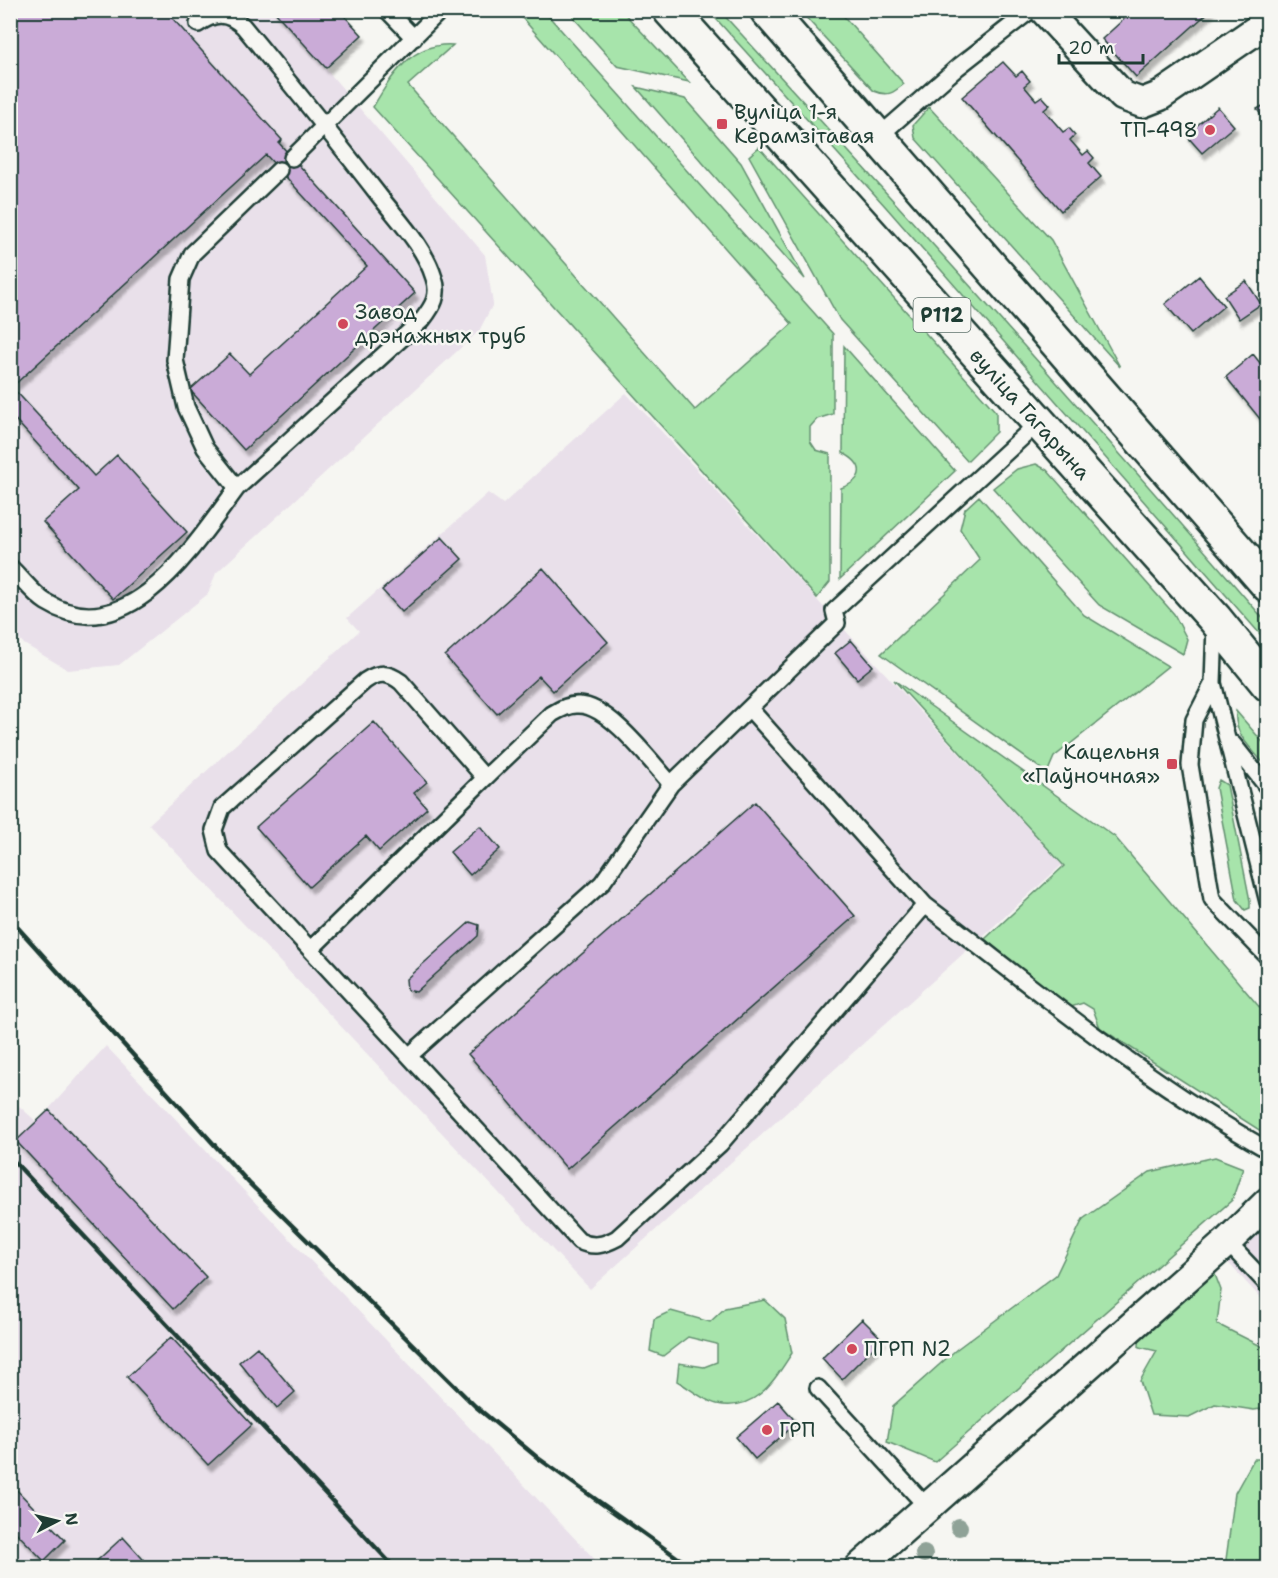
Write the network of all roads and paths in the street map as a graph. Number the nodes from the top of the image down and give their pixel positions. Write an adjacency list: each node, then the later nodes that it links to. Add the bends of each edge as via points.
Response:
1 (387, 10): 9 (lane)
2 (441, 10): 9 (lane)
3 (670, 10): 14 (main road, вуліца Гагарына / Р112)
4 (767, 10): 11 (main road)
5 (1031, 10): 11 (lane)
6 (1044, 10): 7 (street, via 1123,96 1142,103 1160,96)
7 (1268, 22)
8 (198, 24): 10 (lane, via 215,14 233,17)
9 (414, 38): 10 (lane)
10 (325, 125): 12 (lane); 15 (lane, via 427,262 437,292 434,305)
11 (878, 137): 17 (main road)
12 (292, 158)
13 (279, 170): 15 (lane, via 192,254 181,279 175,360 186,407 205,448)
14 (1038, 423): 18 (main road, вуліца Гагарына / Р112); 21 (lane, via 834,610 837,623)
15 (237, 488): 16 (lane, via 183,561 116,612 80,614 62,610 44,601)
16 (10, 567)
17 (1268, 585)
18 (1215, 619): 19 (lane); 20 (main road, вуліца Гагарына / Р112)
19 (1213, 683): 22 (lane); 29 (lane, via 1194,720 1190,765 1212,899)
20 (1268, 684)
21 (750, 709): 24 (lane); 27 (lane)
22 (1229, 740): 25 (lane); 26 (lane)
23 (485, 778): 24 (lane, via 552,714 578,705 592,707 610,719); 28 (lane); 28 (lane, via 401,682 382,673 365,681 222,808 214,830 219,851)
24 (671, 784): 30 (lane, via 602,883)
25 (1268, 788)
26 (1268, 902)
27 (925, 905): 30 (lane, via 720,1144 609,1242 588,1245 579,1241); 31 (lane, via 1080,1027)
28 (312, 948): 30 (lane)
29 (1268, 957)
30 (409, 1056)
31 (1268, 1150)
32 (1268, 1202): 33 (street)
33 (1227, 1242): 34 (lane); 36 (street)
34 (1266, 1281)
35 (818, 1388): 36 (lane)
36 (928, 1508): 37 (street)
37 (859, 1568)

